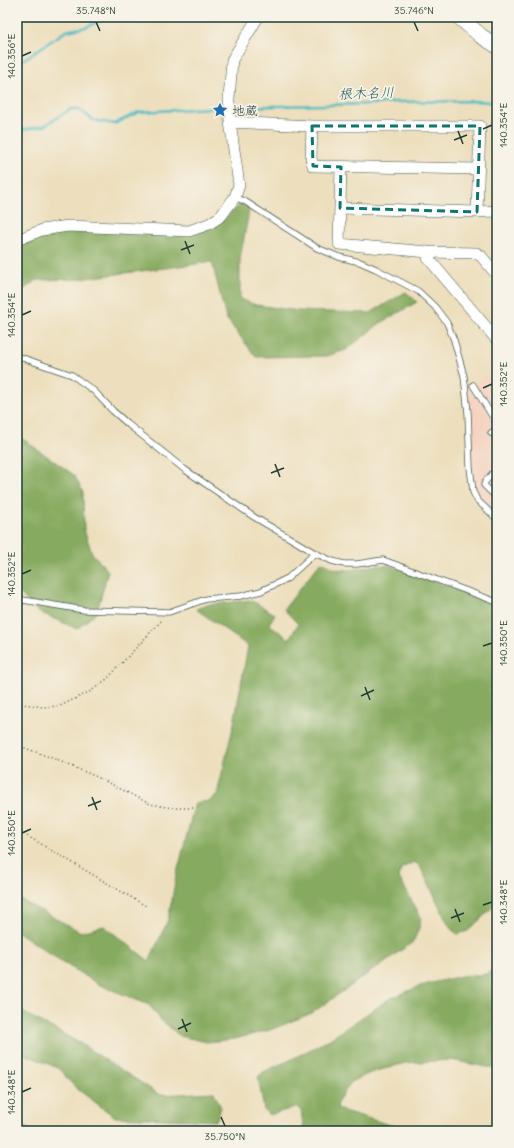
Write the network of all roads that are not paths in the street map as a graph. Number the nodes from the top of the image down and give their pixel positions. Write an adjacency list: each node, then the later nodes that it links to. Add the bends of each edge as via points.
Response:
1 (258, 17): 4 (street, via 232,60)
2 (459, 17): 3 (main road, via 480,36)
3 (497, 46)
4 (230, 122): 5 (street); 8 (street, via 239,185)
5 (312, 126): 6 (street, via 313,166); 7 (street, via 480,126)
6 (341, 167): 7 (street); 9 (street)
7 (479, 169): 10 (street)
8 (235, 197): 12 (street, via 221,216 209,224 189,231 68,226 42,230); 23 (lane, via 317,248 360,262 418,291 435,307 447,323 464,376 473,492 477,500)
9 (340, 208): 10 (street); 13 (street, via 339,244)
10 (477, 212): 11 (street)
11 (497, 212)
12 (17, 240)
13 (428, 252): 14 (street, via 476,253); 15 (street, via 428,258)
14 (497, 275)
15 (497, 340)
16 (17, 356): 24 (lane, via 72,375 184,469 254,517)
17 (473, 384): 18 (lane)
18 (497, 424)
19 (497, 429): 20 (lane)
20 (491, 433)
21 (497, 468): 22 (lane, via 484,485)
22 (497, 498)
23 (497, 519)
24 (315, 553): 25 (lane, via 288,578 261,591 241,596 206,599 169,612 84,610); 26 (lane, via 344,564 383,560)
25 (17, 598)
26 (497, 602)

